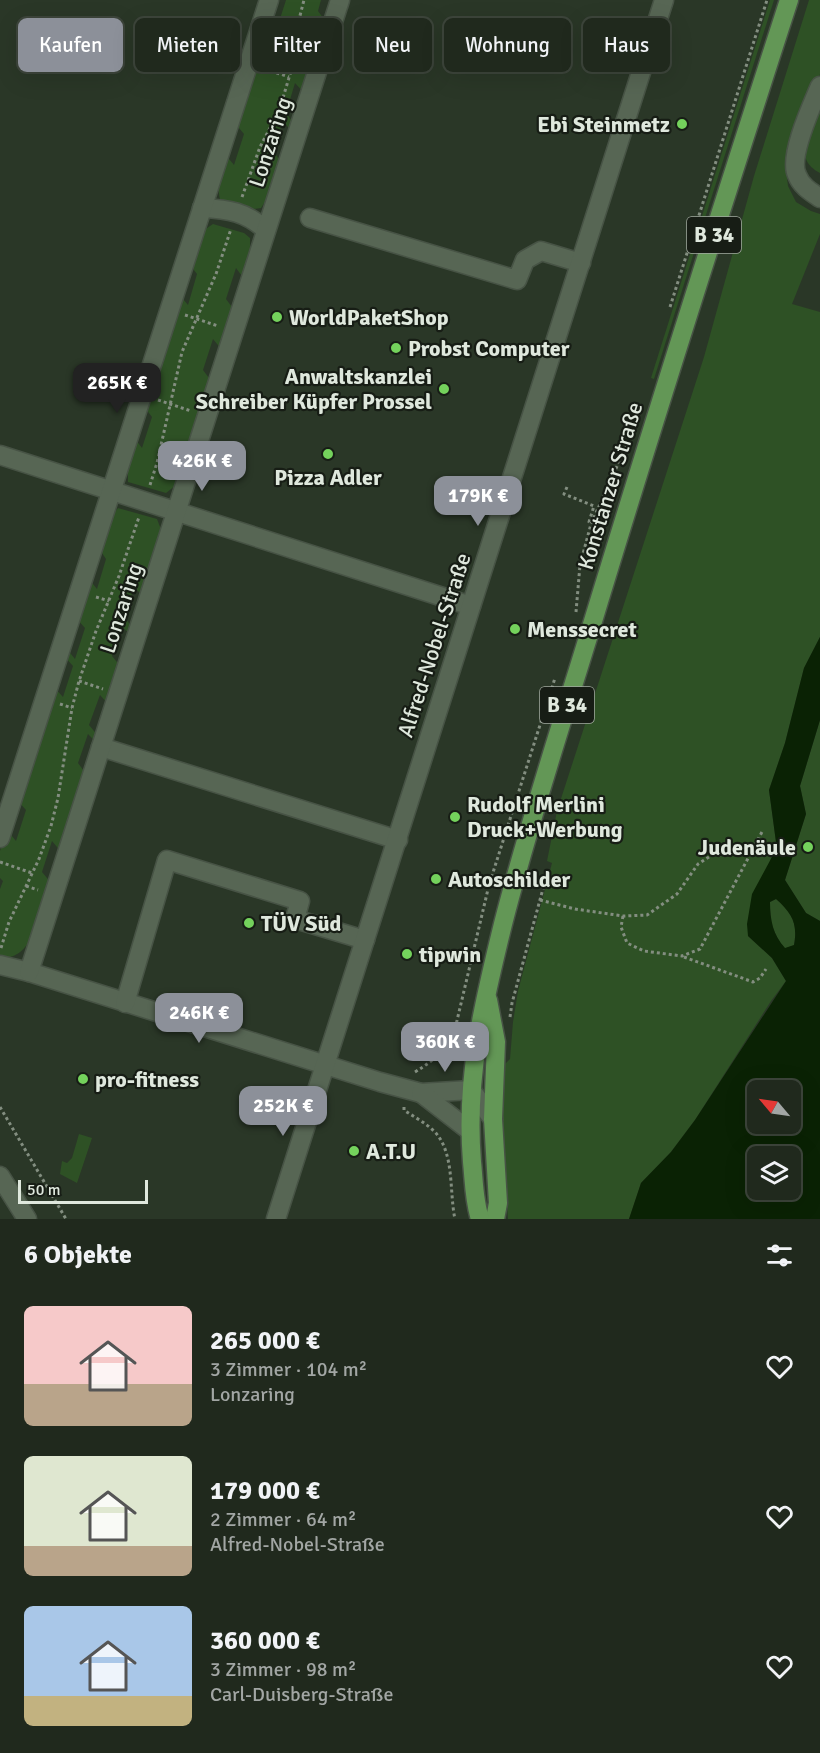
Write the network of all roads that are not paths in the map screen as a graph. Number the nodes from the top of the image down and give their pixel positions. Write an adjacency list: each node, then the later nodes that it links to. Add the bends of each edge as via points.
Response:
1 (268, 0): 7 (street, Lonzaring)
2 (340, 0): 9 (street, Lonzaring)
3 (664, 0): 10 (street, Alfred-Nobel-Straße)
4 (789, 0): 21 (main road, Konstanzer Straße / B 34, via 613,553 513,884)
5 (820, 86): 6 (street, via 795,153 796,174)
6 (820, 198)
7 (202, 208): 9 (street, Lonzaring, via 237,212 254,219); 12 (street, Lonzaring)
8 (310, 218): 10 (street, via 517,280 525,260 541,251)
9 (266, 230): 13 (street, Lonzaring)
10 (581, 263): 14 (street, Alfred-Nobel-Straße)
11 (0, 454): 12 (street)
12 (111, 490): 13 (street); 16 (street, Lonzaring)
13 (177, 512): 14 (street); 15 (street, Lonzaring)
14 (471, 606): 17 (street, Alfred-Nobel-Straße)
15 (101, 747): 17 (street); 20 (street, Lonzaring)
16 (0, 838)
17 (398, 840): 18 (street, Alfred-Nobel-Straße)
18 (365, 940): 22 (street, via 295,919 300,901 167,860); 23 (street, Alfred-Nobel-Straße)
19 (0, 965): 20 (street)
20 (29, 972): 22 (street)
21 (486, 990): 24 (main road, Konstanzer Straße / B 34); 26 (main road, Konstanzer Straße / B 34, via 496,1042)
22 (125, 1003): 23 (street)
23 (326, 1065): 25 (street); 30 (street, Alfred-Nobel-Straße)
24 (471, 1090): 25 (street); 26 (street); 27 (main road, Konstanzer Straße / B 34)
25 (421, 1092): 27 (street)
26 (493, 1119): 32 (main road, Konstanzer Straße / B 34, via 498,1203)
27 (470, 1131): 31 (main road, Konstanzer Straße / B 34)
28 (0, 1176): 29 (street)
29 (27, 1219)
30 (276, 1219)
31 (480, 1219)
32 (495, 1219)

